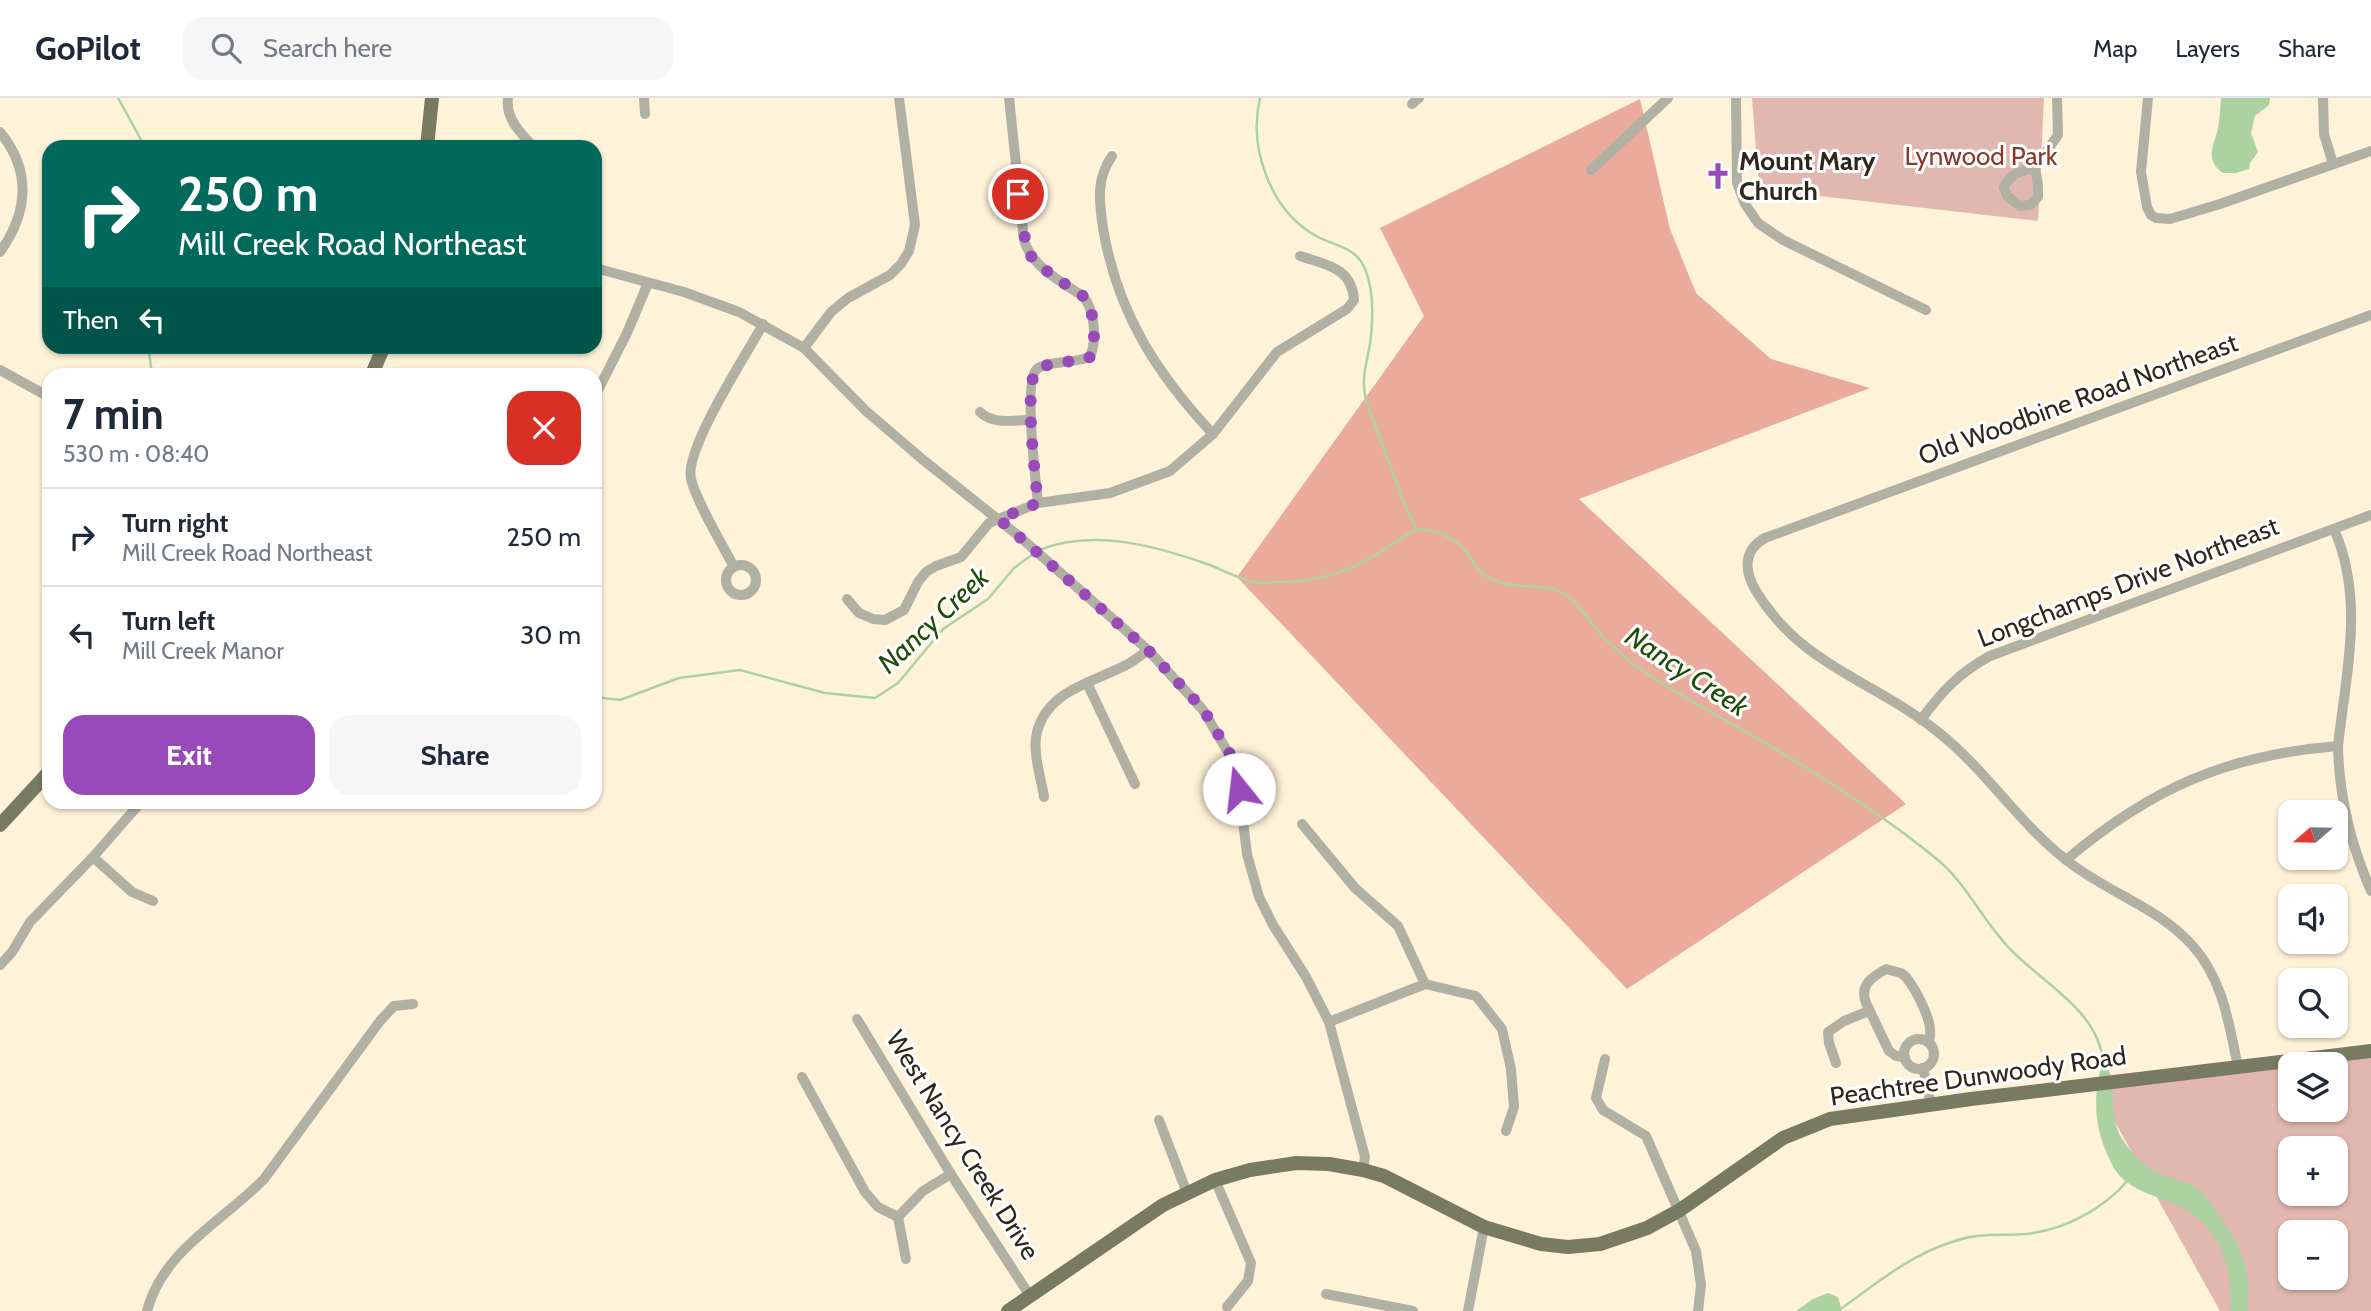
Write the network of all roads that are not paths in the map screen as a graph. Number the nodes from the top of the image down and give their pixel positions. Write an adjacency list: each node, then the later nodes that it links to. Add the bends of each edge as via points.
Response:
1 (432, 98): 13 (main road)
2 (508, 98): 14 (street, via 511,118)
3 (644, 98): 11 (street)
4 (899, 98): 29 (street, via 915,225 909,251 890,275 831,312)
5 (1009, 98): 34 (street, via 1027,251 1089,303 1094,340 1090,357 1036,370 1031,377)
6 (1668, 98): 19 (street)
7 (1736, 98): 26 (street, via 1737,183 1758,223 1783,240)
8 (2057, 98): 18 (street, via 2057,135)
9 (2148, 98): 20 (street, via 2141,172 2147,207)
10 (2323, 98): 17 (street, via 2324,134)
11 (645, 114)
12 (0, 132): 22 (street, via 23,177 14,233)
13 (428, 140)
14 (527, 140)
15 (2371, 151): 17 (street)
16 (1112, 156): 35 (street, via 1102,169 1101,211 1122,303 1155,362)
17 (2333, 164): 20 (street, via 2220,204 2170,219)
18 (2035, 168)
19 (1591, 170)
20 (2156, 218): 21 (street)
21 (2150, 231)
22 (0, 252)
23 (1300, 256): 35 (street, via 1344,272 1354,300 1347,309 1277,352)
24 (602, 270): 25 (street)
25 (648, 283): 28 (street, via 684,292); 31 (street)
26 (1926, 310)
27 (2371, 315): 44 (street, Old Woodbine Road Northeast, via 1765,537 1752,549 1747,572 1778,622 1812,654)
28 (764, 324): 29 (street); 40 (street, via 705,428 690,464 698,497)
29 (804, 348): 38 (street, via 866,411)
30 (0, 370): 32 (street)
31 (602, 382)
32 (42, 393)
33 (980, 412): 34 (street, via 995,421)
34 (1031, 419): 36 (street)
35 (1213, 434): 36 (street, via 1170,471 1146,481 1110,493)
36 (1038, 503): 38 (street)
37 (2371, 515): 39 (street, Longchamps Drive Northeast)
38 (999, 519): 41 (street, via 989,523 961,557 926,572 904,610 895,616 873,619 859,613); 42 (street)
39 (2334, 529): 44 (street, Longchamps Drive Northeast, via 1990,656 1952,681); 45 (street, via 2348,566 2353,605)
40 (734, 567)
41 (847, 599)
42 (1148, 650): 43 (street); 61 (street, via 1203,709 1230,754 1256,889)
43 (1087, 683): 47 (street); 48 (street, via 1054,702 1037,732)
44 (1921, 720): 53 (street, Old Woodbine Road Northeast, via 1954,746)
45 (2338, 746): 53 (street, via 2265,755 2195,777 2130,811); 54 (street, via 2349,831)
46 (42, 780): 51 (main road)
47 (1135, 784)
48 (1044, 797)
49 (135, 809): 52 (street)
50 (1302, 824): 57 (street, via 1355,887 1398,926)
51 (0, 825)
52 (93, 857): 55 (street, via 132,892); 56 (street, via 30,922)
53 (2066, 860): 67 (street, Old Woodbine Road Northeast, via 2162,918 2194,948 2222,996)
54 (2371, 891)
55 (153, 901)
56 (0, 965)
57 (1425, 984): 61 (street); 72 (street, via 1476,996 1502,1029 1514,1107)
58 (413, 1003): 85 (street, via 394,1006 264,1179 169,1264)
59 (1869, 1011): 62 (street, via 1863,995 1868,981 1886,969 1901,973 1911,983 1928,1019); 64 (street, via 1889,1051); 66 (street, via 1828,1032)
60 (858, 1018): 74 (street, West Nancy Creek Drive)
61 (1329, 1022): 73 (street, via 1365,1157)
62 (1928, 1042): 64 (street, via 1913,1040); 68 (street, via 1933,1059)
63 (2371, 1051): 67 (main road, Peachtree Dunwoody Road)
64 (1905, 1057): 68 (street, via 1912,1066)
65 (1605, 1059): 77 (street, via 1596,1097 1603,1111 1646,1136)
66 (1836, 1063)
67 (2238, 1067): 70 (main road, Peachtree Dunwoody Road)
68 (1923, 1068): 70 (street)
69 (802, 1077): 78 (street, via 865,1192 878,1207)
70 (1931, 1104): 77 (main road, Peachtree Dunwoody Road, via 1857,1113 1805,1127)
71 (1159, 1120): 76 (street)
72 (1506, 1130)
73 (1363, 1170): 75 (main road, Peachtree Dunwoody Road, via 1296,1163); 79 (main road, Peachtree Dunwoody Road, via 1384,1176)
74 (951, 1174): 78 (street, via 923,1191); 82 (street, West Nancy Creek Drive)
75 (1215, 1180): 76 (main road, Peachtree Dunwoody Road); 83 (street, via 1251,1263 1248,1281)
76 (1187, 1193): 82 (main road, Peachtree Dunwoody Road)
77 (1680, 1210): 79 (main road, Peachtree Dunwoody Road, via 1647,1228 1600,1244 1568,1247); 88 (street, via 1696,1251 1701,1285)
78 (898, 1217): 80 (street)
79 (1484, 1227): 87 (street)
80 (906, 1259)
81 (1326, 1294): 86 (street)
82 (1030, 1296): 84 (main road, Peachtree Dunwoody Road)
83 (1227, 1307)
84 (1012, 1310)
85 (147, 1311)
86 (1413, 1311)
87 (1468, 1311)
88 (1698, 1311)

